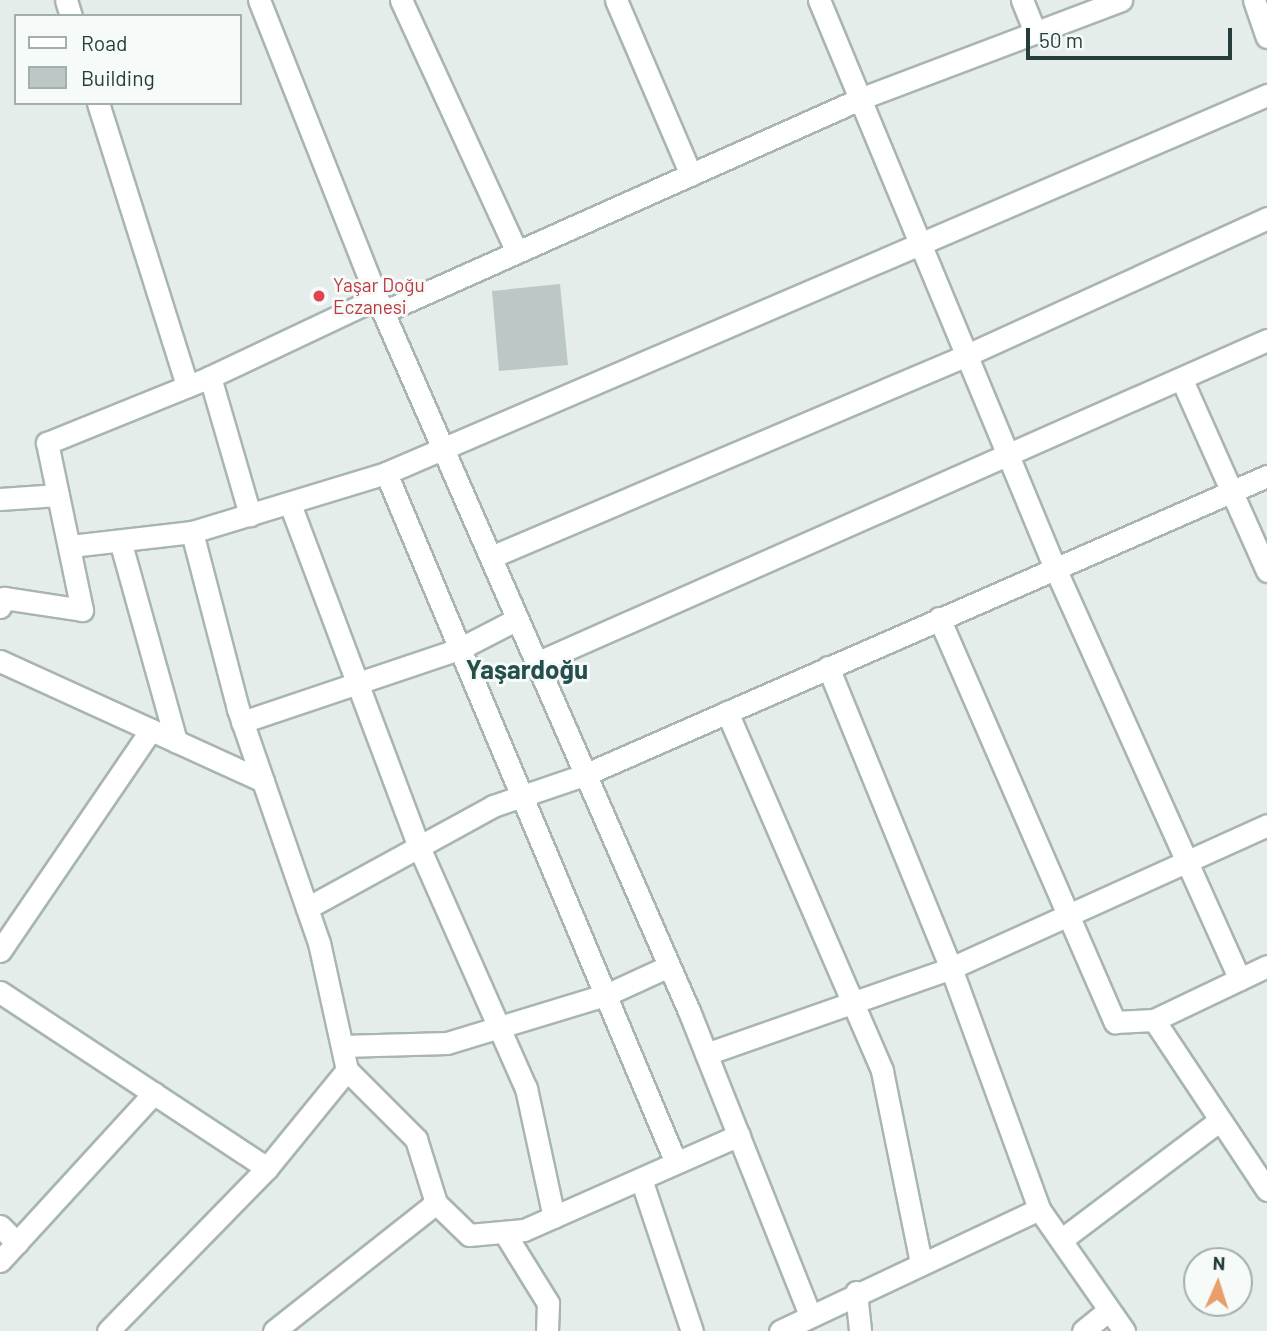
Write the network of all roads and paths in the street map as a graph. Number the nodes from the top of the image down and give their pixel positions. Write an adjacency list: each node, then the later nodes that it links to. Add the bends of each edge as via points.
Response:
1 (259, 0): 17 (street)
2 (401, 0): 16 (street)
3 (616, 0): 13 (street)
4 (819, 0): 11 (street)
5 (1022, 0): 8 (street)
6 (1121, 0): 8 (street)
7 (1254, 0): 9 (street)
8 (1035, 33): 11 (street)
9 (1267, 37)
10 (1267, 95): 15 (street)
11 (862, 98): 13 (street); 15 (street)
12 (99, 105): 22 (street)
13 (691, 175): 16 (street)
14 (1267, 218): 19 (street)
15 (921, 243): 19 (street); 23 (street)
16 (517, 252): 17 (street)
17 (380, 305): 20 (street); 23 (street)
18 (1267, 340): 21 (street)
19 (967, 355): 24 (street); 35 (street)
20 (210, 377): 22 (street); 31 (street)
21 (1182, 380): 24 (street); 27 (street)
22 (187, 386): 28 (street, via 47,443)
23 (444, 447): 25 (street); 35 (street)
24 (1009, 457): 36 (street); 43 (street)
25 (386, 472): 30 (street); 41 (street)
26 (1267, 476): 27 (street)
27 (1232, 493): 36 (street); 37 (street)
28 (58, 495): 29 (street); 34 (street)
29 (0, 499)
30 (290, 504): 31 (street); 45 (street)
31 (250, 516): 32 (street)
32 (192, 532): 33 (street); 47 (street)
33 (121, 544): 34 (street); 49 (street)
34 (71, 547): 38 (street, via 82,610 4,598)
35 (491, 557): 39 (street)
36 (1054, 566): 40 (street); 55 (street)
37 (1267, 571)
38 (0, 607)
39 (517, 618): 41 (street); 43 (street)
40 (939, 618): 44 (street); 57 (street)
41 (459, 649): 45 (street); 52 (street)
42 (0, 661): 48 (street)
43 (536, 663): 50 (street)
44 (828, 667): 46 (street); 61 (street)
45 (355, 684): 47 (street); 54 (street)
46 (727, 712): 50 (street); 65 (street)
47 (243, 722): 51 (street)
48 (151, 730): 49 (street); 58 (street)
49 (176, 741): 51 (street)
50 (584, 775): 52 (street); 59 (street)
51 (263, 780): 56 (street)
52 (519, 795): 54 (street); 64 (street)
53 (1267, 825): 55 (street)
54 (419, 846): 56 (street); 67 (street)
55 (1187, 862): 57 (street); 62 (street)
56 (307, 908): 68 (street)
57 (1067, 913): 61 (street); 66 (street, via 1115,1023)
58 (0, 950)
59 (669, 966): 64 (street); 69 (street)
60 (1267, 966): 62 (street)
61 (951, 968): 65 (street); 79 (street)
62 (1240, 979): 66 (street)
63 (0, 992): 71 (street)
64 (608, 994): 67 (street); 74 (street)
65 (852, 1003): 69 (street); 86 (street, via 883,1071)
66 (1154, 1020): 72 (street)
67 (502, 1026): 68 (street, via 447,1043); 80 (street, via 526,1088)
68 (342, 1046): 70 (street)
69 (706, 1054): 73 (street)
70 (347, 1070): 75 (street); 78 (street, via 416,1139)
71 (154, 1093): 75 (street); 84 (street)
72 (1220, 1120): 77 (street); 83 (street)
73 (739, 1135): 74 (street); 89 (street)
74 (676, 1163): 76 (street)
75 (267, 1168): 90 (street)
76 (641, 1178): 80 (street); 93 (street)
77 (1267, 1191)
78 (436, 1203): 82 (street, via 469,1235); 91 (street)
79 (1039, 1209): 83 (street); 86 (street)
80 (554, 1217): 82 (street, via 524,1230)
81 (0, 1226): 84 (street)
82 (504, 1232): 92 (street, via 548,1303)
83 (1061, 1240): 88 (street)
84 (17, 1243): 85 (street)
85 (0, 1261)
86 (920, 1262): 87 (street)
87 (856, 1292): 89 (street); 95 (street)
88 (1109, 1310): 96 (street); 97 (street)
89 (810, 1315): 94 (street)
90 (108, 1331)
91 (274, 1331)
92 (547, 1331)
93 (692, 1331)
94 (780, 1331)
95 (860, 1331)
96 (1083, 1331)
97 (1124, 1331)

